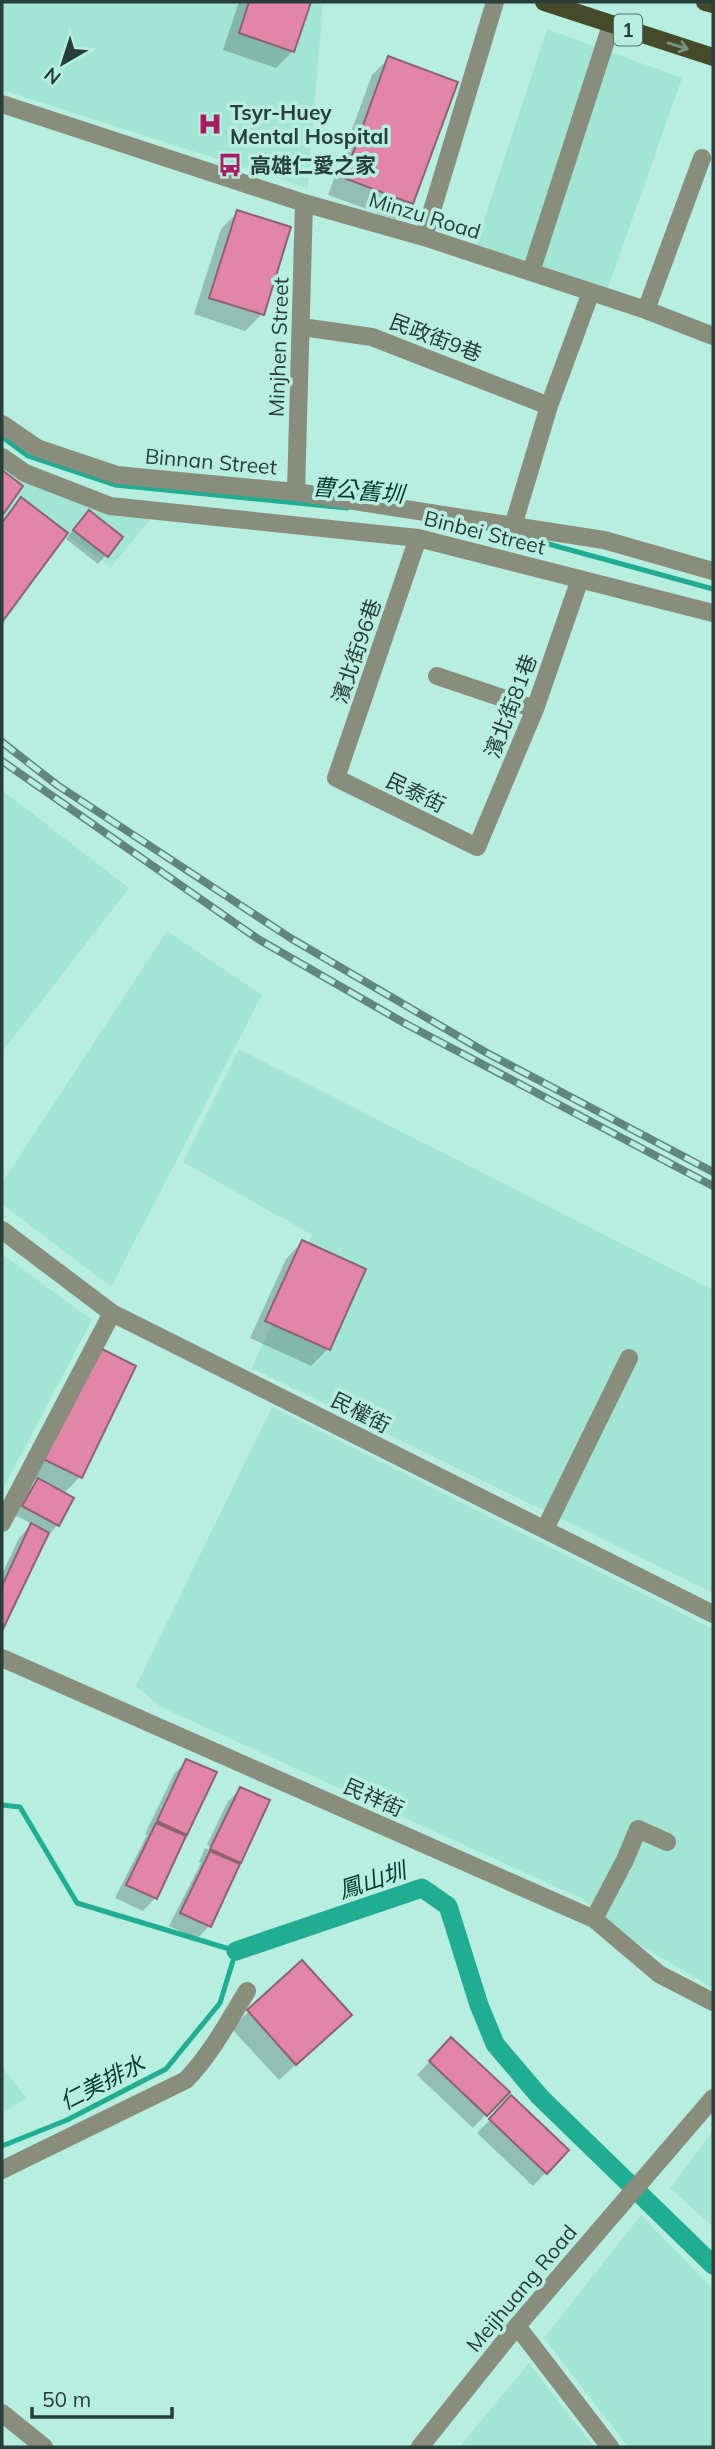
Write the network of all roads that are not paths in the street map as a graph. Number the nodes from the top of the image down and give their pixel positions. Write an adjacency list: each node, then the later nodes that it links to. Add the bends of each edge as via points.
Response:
1 (495, 2): 10 (street)
2 (544, 2): 5 (main road, 1)
3 (705, 2): 4 (main road)
4 (713, 4)
5 (611, 25): 6 (main road, 1, one-way to 6); 11 (street)
6 (713, 57)
7 (2, 104): 9 (street, Minzu Road)
8 (702, 158): 13 (street)
9 (304, 203): 10 (street, Minzu Road); 14 (street, Minjhen Street)
10 (424, 237): 11 (street, Minzu Road)
11 (531, 272): 12 (street, Minzu Road)
12 (590, 292): 13 (street, Minzu Road); 16 (street)
13 (646, 310): 15 (street, Minzu Road)
14 (302, 327): 16 (street, 民政街9巷, via 372,337); 19 (street, Minjhen Street)
15 (713, 335)
16 (549, 406): 20 (street)
17 (2, 424): 19 (street, Binnan Street, via 37,448 117,475)
18 (2, 457): 21 (street, Binbei Street, via 25,473 110,506)
19 (296, 492): 20 (street, Binnan Street)
20 (513, 526): 22 (street, Binnan Street, via 604,540)
21 (418, 538): 23 (street, Binbei Street); 27 (street, 濱北街96巷)
22 (713, 571)
23 (580, 579): 24 (street, Binbei Street); 26 (street, 濱北街81巷)
24 (713, 613)
25 (437, 676): 26 (street)
26 (535, 709): 28 (street, 濱北街81巷)
27 (336, 778): 28 (street, 民泰街)
28 (477, 847)
29 (2, 1230): 30 (street, 民權街)
30 (112, 1313): 32 (street); 33 (street, 民權街)
31 (629, 1358): 33 (street)
32 (2, 1523)
33 (545, 1530): 34 (street, 民權街)
34 (713, 1614)
35 (2, 1658): 37 (street, 民祥街)
36 (667, 1842): 37 (street, via 638,1829)
37 (594, 1919): 39 (street, 民祥街, via 659,1974)
38 (247, 1991): 41 (street, via 220,2037 186,2080)
39 (713, 2002)
40 (713, 2098): 42 (street, Meijhuang Road)
41 (2, 2170)
42 (517, 2326): 45 (street, Meijhuang Road); 46 (street)
43 (2, 2413): 44 (street)
44 (44, 2447)
45 (420, 2447)
46 (610, 2447)

